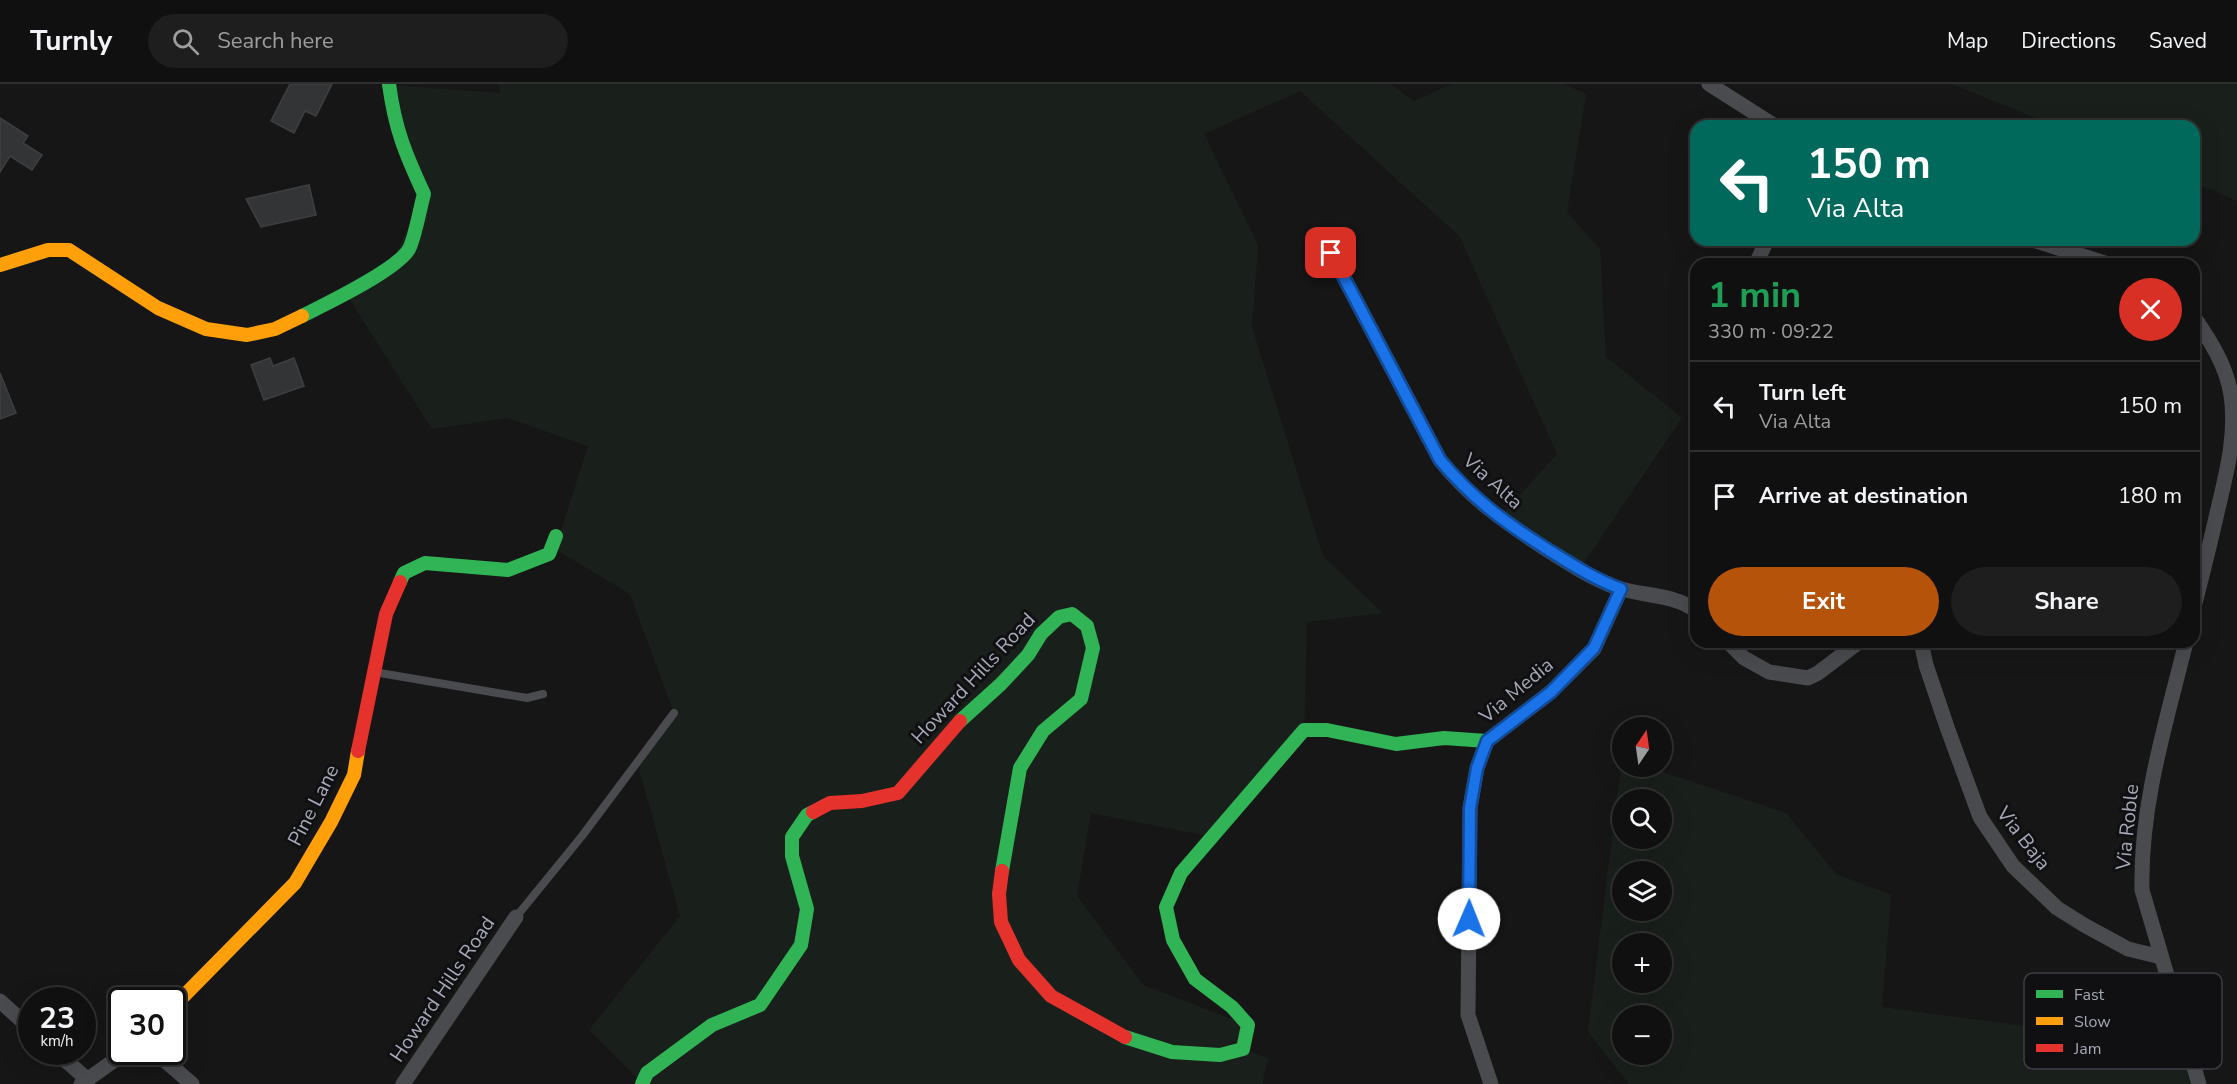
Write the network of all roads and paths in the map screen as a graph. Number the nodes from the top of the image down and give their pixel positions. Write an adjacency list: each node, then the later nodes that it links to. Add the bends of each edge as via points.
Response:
1 (389, 84): 7 (street, via 403,150 424,194 409,249 346,294 275,328 247,335 206,330 158,308 69,250 48,250)
2 (1709, 84): 3 (street)
3 (1765, 120)
4 (2052, 246): 6 (street)
5 (1331, 253): 11 (street, Via Alta, via 1440,460 1458,481 1499,518 1579,570)
6 (2089, 258)
7 (0, 265)
8 (2200, 326): 10 (street, via 2217,352 2225,374 2234,422 2226,477)
9 (556, 536): 17 (street, Pine Lane, via 549,554 508,570 425,563 405,573 386,614)
10 (2200, 583)
11 (1621, 589): 12 (street, Via Alta, via 1676,601); 20 (street, Via Media, via 1594,648 1551,692)
12 (1690, 608)
13 (1734, 648): 14 (street, via 1769,672 1808,678)
14 (1851, 648)
15 (1922, 648): 22 (street, Via Baja, via 1980,817 2013,866 2057,908 2084,926 2128,949)
16 (2185, 648): 22 (street, Via Roble, via 2145,818 2141,863 2142,890)
17 (373, 672): 18 (lane, via 527,698); 24 (street, Pine Lane, via 354,775 296,883)
18 (543, 694)
19 (674, 713): 21 (lane)
20 (1487, 741): 34 (street, Howard Hills Road, via 1444,738 1396,744 1327,730 1304,730 1180,873 1166,907 1173,940 1195,979 1232,1007 1248,1025 1243,1049 1220,1054 1172,1052 1128,1038 1050,996 1019,960 1001,921 1001,884 1020,768 1043,731 1081,699 1093,648 1087,626 1072,614 1059,617 1001,684 953,728 898,793 830,803 807,815 792,837 792,856 807,909 801,945 760,1005 712,1025 647,1073); 35 (street, Via Media, via 1477,768 1470,808 1468,1015)
21 (516, 918): 33 (street, Howard Hills Road)
22 (2161, 957): 23 (street, Via Roble)
23 (2166, 973)
24 (186, 994)
25 (0, 1002): 26 (street)
26 (18, 1018)
27 (69, 1065): 31 (street)
28 (108, 1065): 31 (street)
29 (170, 1065): 32 (street)
30 (2195, 1069): 36 (street, Via Roble)
31 (85, 1082)
32 (192, 1084)
33 (403, 1084)
34 (642, 1084)
35 (1491, 1084)
36 (2199, 1084)

